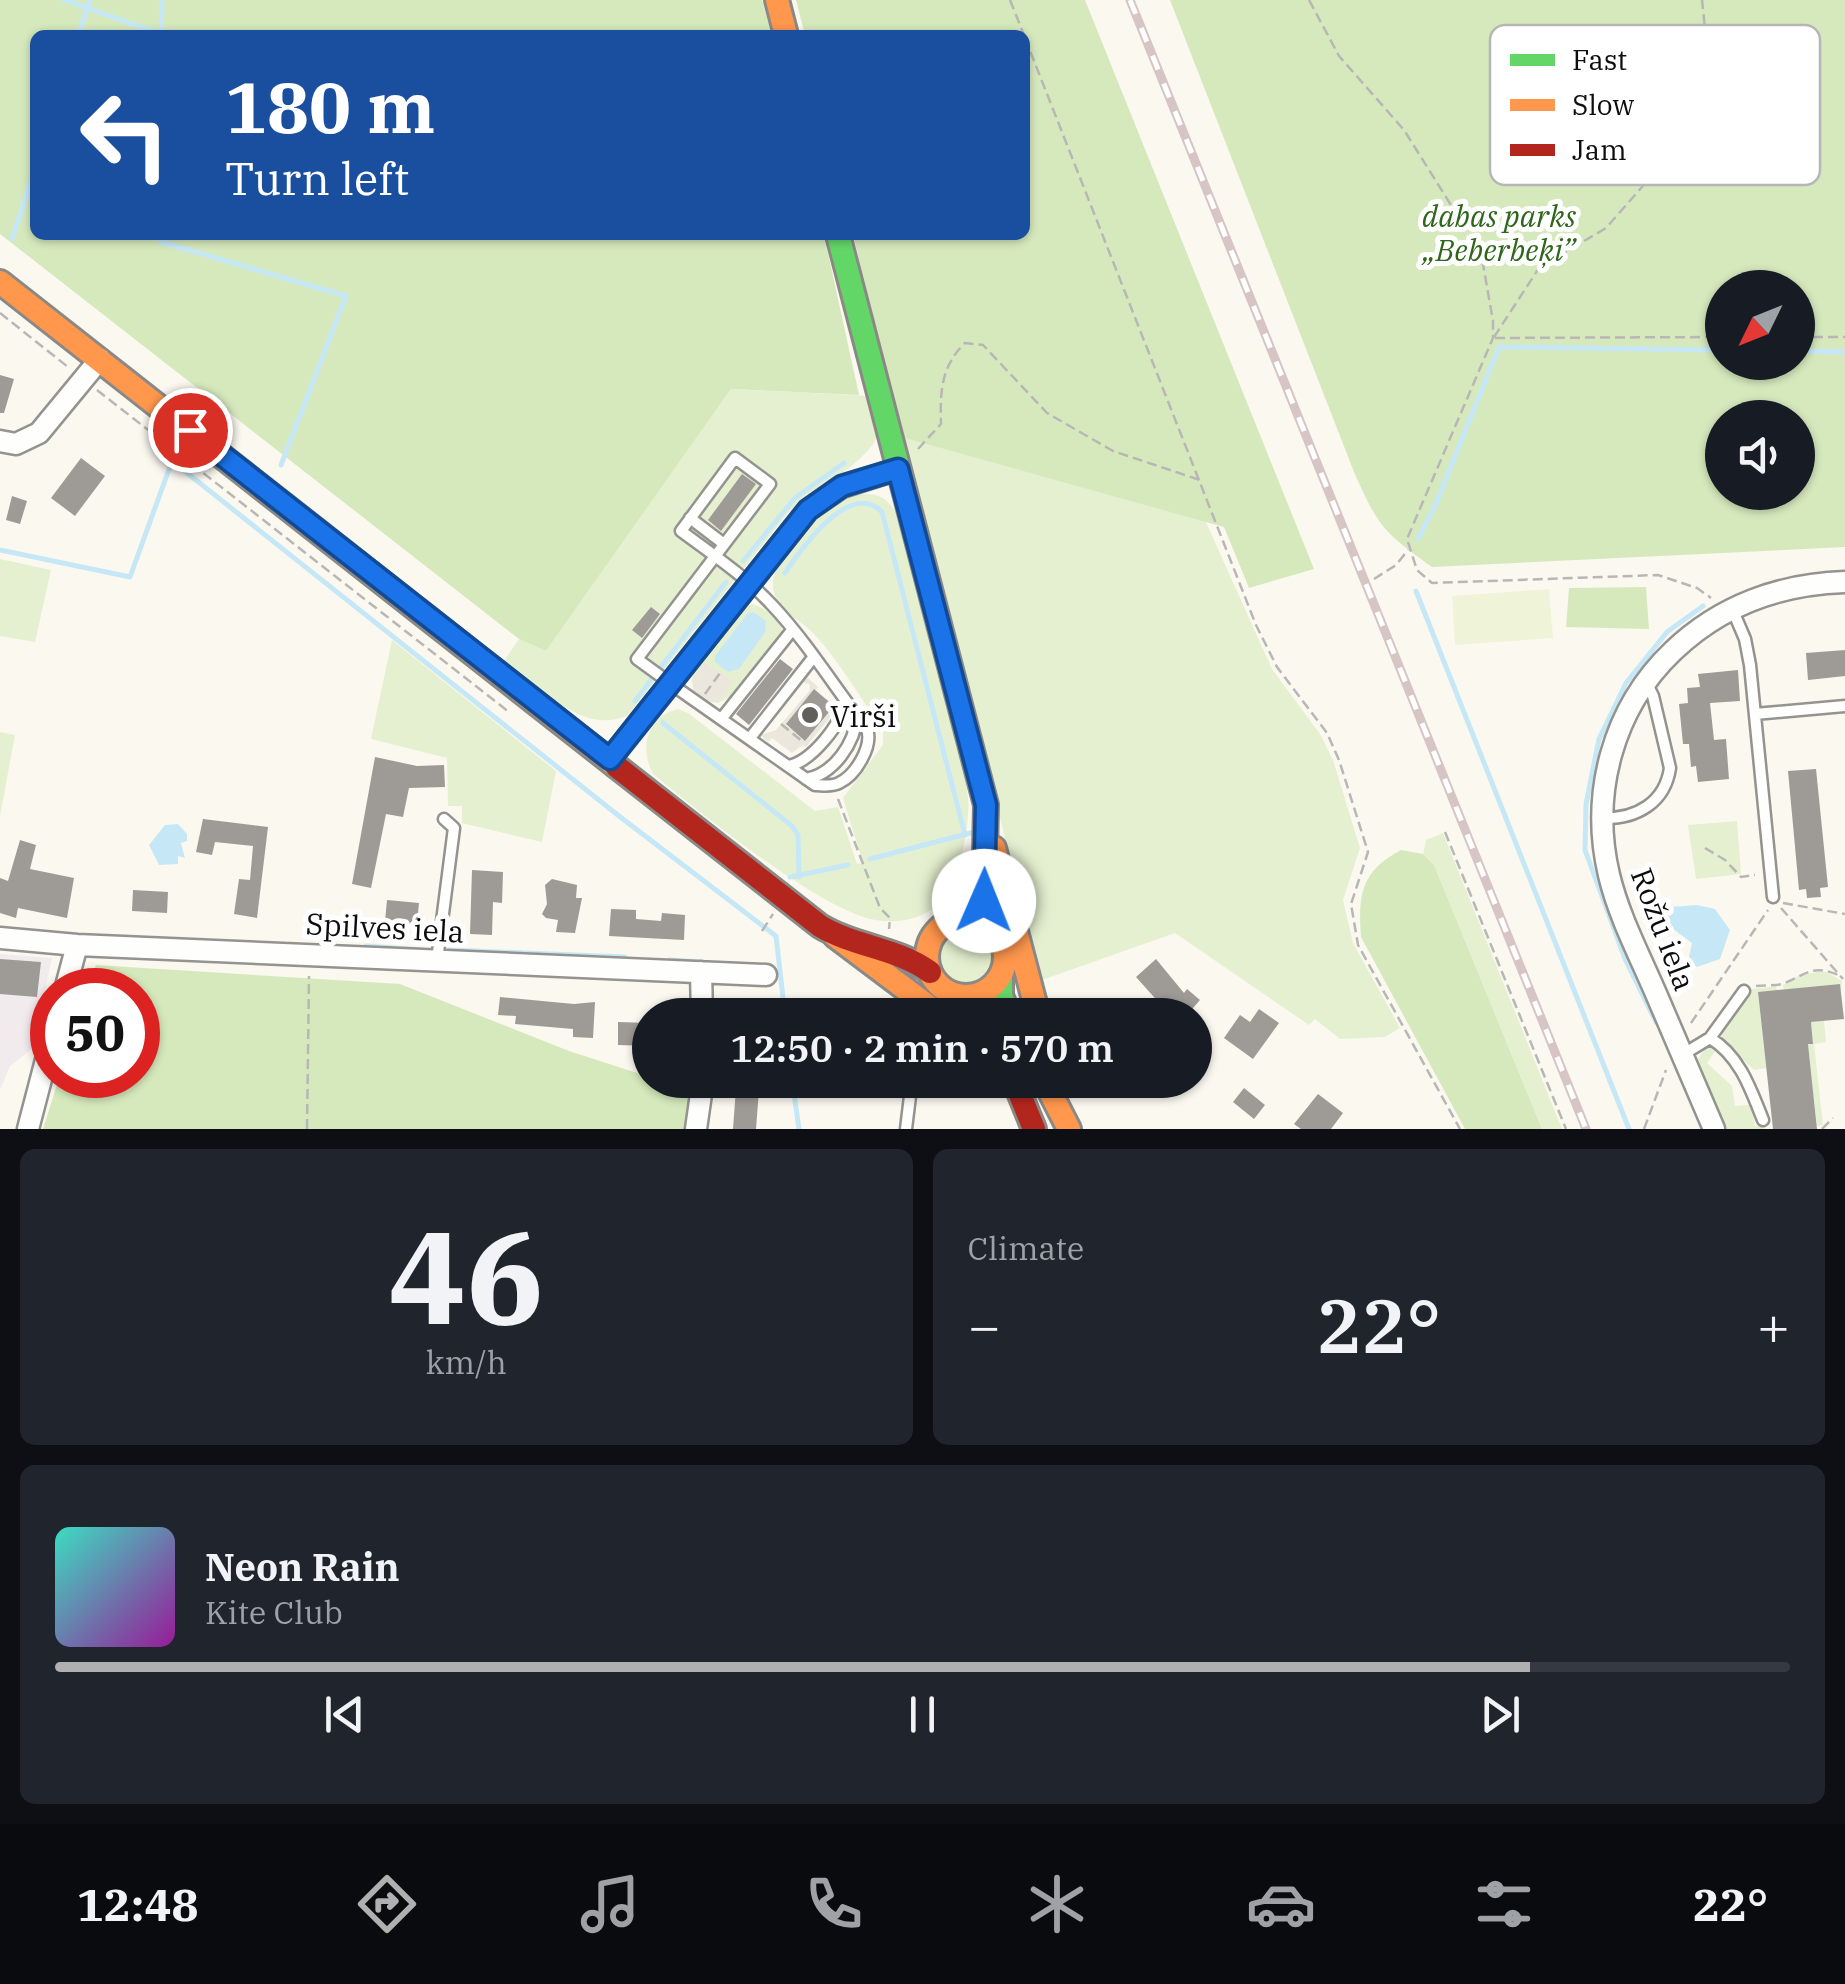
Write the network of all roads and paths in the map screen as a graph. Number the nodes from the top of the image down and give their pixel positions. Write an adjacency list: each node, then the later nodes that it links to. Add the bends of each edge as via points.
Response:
1 (777, 0): 6 (main road)
2 (1010, 0): 7 (path)
3 (1309, 0): 15 (path, via 1339,56 1404,130 1480,253)
4 (1702, 0): 5 (path)
5 (1705, 25)
6 (785, 30)
7 (1022, 30)
8 (1030, 51): 19 (path)
9 (1644, 185): 15 (path, via 1606,228 1539,268)
10 (839, 240): 18 (main road)
11 (0, 282): 16 (main road)
12 (1845, 336): 14 (path)
13 (1705, 337): 15 (path)
14 (1815, 337)
15 (1493, 338): 22 (path, via 1407,539)
16 (100, 360): 17 (street, via 40,433 16,444); 42 (main road)
17 (0, 441)
18 (898, 469): 19 (path, via 940,424 940,390 950,358 965,343 983,345 1047,413 1113,450); 26 (street, via 825,496); 48 (main road)
19 (1201, 480): 96 (path, via 1263,639 1339,760 1368,852 1351,904 1358,945)
20 (690, 518): 21 (lane); 21 (lane, via 735,458 770,484); 23 (lane, via 681,531)
21 (724, 544): 23 (lane)
22 (1409, 549): 24 (path); 27 (path, via 1417,570 1432,583 1658,575)
23 (715, 556): 26 (lane); 32 (lane, via 637,660)
24 (1374, 579)
25 (1845, 582): 27 (street, Rožu iela, via 1774,592)
26 (750, 584): 28 (lane); 32 (street)
27 (1733, 611): 31 (street, Rožu iela, via 1683,642); 36 (lane, via 1745,639)
28 (793, 629): 29 (lane); 38 (lane)
29 (812, 658): 33 (lane); 40 (lane)
30 (720, 672): 34 (path)
31 (1646, 682): 46 (street, Rožu iela, via 1613,745); 46 (lane, via 1668,778 1638,813)
32 (670, 684): 34 (lane); 42 (street)
33 (846, 702): 37 (lane); 41 (lane)
34 (698, 703): 38 (lane)
35 (1845, 706): 36 (lane)
36 (1755, 714): 51 (lane)
37 (857, 716): 44 (lane, via 835,762); 45 (lane, via 871,740)
38 (722, 718): 40 (lane)
39 (781, 724): 41 (path)
40 (750, 738): 43 (lane)
41 (812, 751): 43 (lane)
42 (610, 759): 53 (main road)
43 (788, 766): 44 (lane)
44 (806, 778): 45 (lane)
45 (834, 786): 59 (path, via 880,908 890,918)
46 (1602, 818): 81 (street, Rožu iela, via 1616,897)
47 (444, 819): 64 (lane, via 454,828)
48 (986, 823): 56 (main road, via 966,899); 57 (main road, via 984,901); 79 (main road)
49 (1446, 832): 97 (path)
50 (1705, 848): 51 (path, via 1741,877)
51 (1771, 874): 52 (lane)
52 (1773, 897): 81 (path)
53 (805, 912): 59 (main road); 60 (main road)
54 (1845, 914): 70 (path, via 1777,902)
55 (767, 923): 58 (path)
56 (944, 926): 57 (main road, via 972,919); 59 (main road, via 910,936); 67 (main road, via 927,954)
57 (991, 928): 68 (main road, via 1003,945)
58 (762, 931)
59 (889, 934)
60 (835, 936): 67 (main road, via 908,955); 76 (main road)
61 (0, 938): 62 (street, Spilves iela)
62 (77, 944): 63 (street, Spilves iela); 65 (street)
63 (308, 954): 64 (street, Spilves iela); 93 (path)
64 (437, 960): 66 (street, Spilves iela)
65 (71, 968)
66 (701, 972): 69 (street, Spilves iela); 75 (street)
67 (930, 972): 74 (main road)
68 (1000, 974): 74 (main road, via 987,990); 78 (main road)
69 (766, 975)
70 (1844, 982): 71 (path, via 1818,970)
71 (1780, 984): 72 (path); 73 (path)
72 (1780, 990)
73 (1744, 991): 80 (lane)
74 (958, 995): 77 (main road)
75 (702, 998)
76 (912, 998)
77 (965, 998)
78 (1002, 998)
79 (1034, 998)
80 (1710, 1038): 81 (lane); 90 (lane, via 1744,1074)
81 (1680, 1050): 98 (path); 99 (street, Rožu iela)
82 (36, 1098): 92 (street)
83 (700, 1098): 94 (street)
84 (910, 1098): 95 (lane)
85 (1017, 1098): 89 (main road)
86 (1055, 1098): 91 (main road)
87 (1061, 1098): 91 (main road)
88 (1833, 1118): 100 (path)
89 (1031, 1120)
90 (1763, 1120)
91 (1070, 1124)
92 (28, 1129)
93 (307, 1129)
94 (696, 1129)
95 (906, 1129)
96 (1460, 1129)
97 (1566, 1129)
98 (1644, 1129)
99 (1714, 1129)
100 (1822, 1129)

